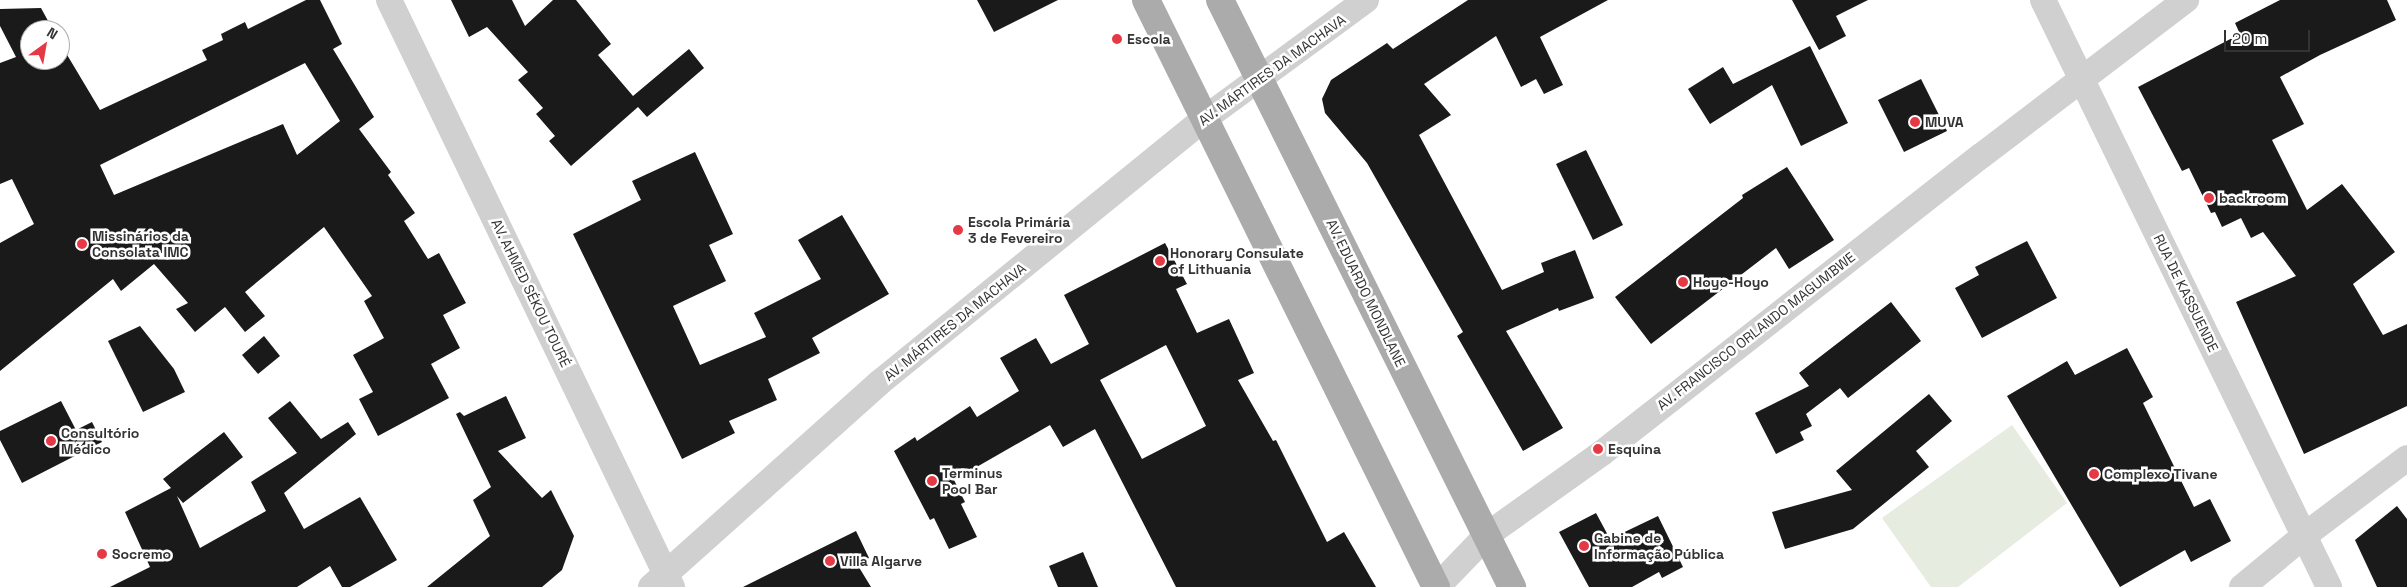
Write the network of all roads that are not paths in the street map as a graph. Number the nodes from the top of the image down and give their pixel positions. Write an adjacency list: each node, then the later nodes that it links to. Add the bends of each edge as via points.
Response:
1 (389, 0): 13 (street, AV. AHMED SÉKOU TOURÉ)
2 (1220, 0): 7 (main road, AV. EDUARDO MONDLANE)
3 (1366, 0): 7 (street, AV. MÁRTIRES DA MACHAVA)
4 (2043, 0): 8 (street, RUA DE KASSUENDE)
5 (2186, 0): 8 (street, AV. FRANCISCO ORLANDO MAGUMBWE)
6 (1150, 8): 9 (main road)
7 (1259, 78): 9 (street, AV. MÁRTIRES DA MACHAVA); 11 (main road, AV. EDUARDO MONDLANE)
8 (2082, 82): 11 (street, AV. FRANCISCO ORLANDO MAGUMBWE, via 1981,156 1602,453); 12 (street, RUA DE KASSUENDE)
9 (1204, 119): 13 (street, AV. MÁRTIRES DA MACHAVA, via 879,383); 14 (main road)
10 (2407, 458): 12 (street)
11 (1487, 535): 14 (street, AV. FRANCISCO ORLANDO MAGUMBWE); 15 (main road, AV. EDUARDO MONDLANE)
12 (2305, 535): 16 (street); 17 (street, RUA DE KASSUENDE)
13 (664, 583)
14 (1436, 587)
15 (1512, 587)
16 (2242, 587)
17 (2329, 587)

